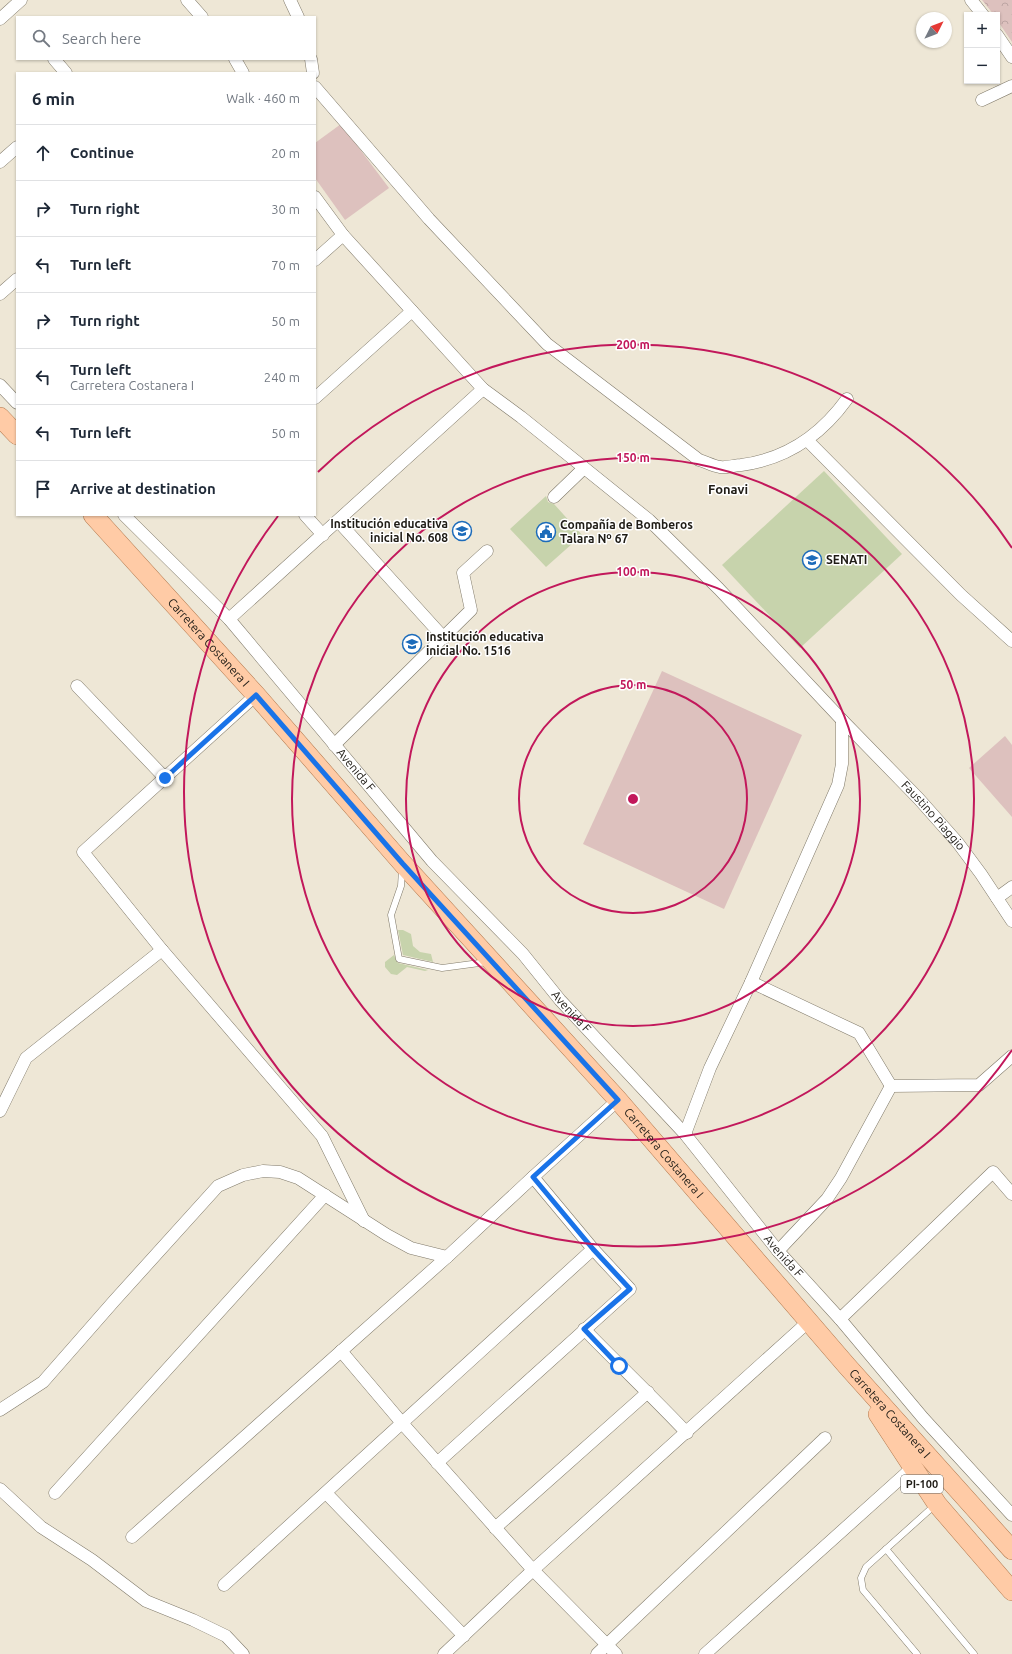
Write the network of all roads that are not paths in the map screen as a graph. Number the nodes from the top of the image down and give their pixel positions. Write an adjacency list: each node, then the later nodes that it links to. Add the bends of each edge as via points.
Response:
1 (21, 0): 6 (street)
2 (187, 0): 7 (street)
3 (290, 0): 8 (street)
4 (971, 0): 5 (street)
5 (981, 12)
6 (14, 13): 9 (street)
7 (201, 16)
8 (298, 16)
9 (0, 19)
10 (1000, 39): 11 (street)
11 (1012, 57)
12 (55, 60): 15 (street)
13 (236, 60): 16 (street)
14 (311, 60): 17 (street)
15 (65, 72)
16 (242, 72)
17 (313, 72)
18 (1012, 86): 20 (street)
19 (316, 88): 36 (street, via 429,219 547,344 700,460 721,467 749,464 778,456)
20 (982, 100)
21 (16, 148): 22 (street)
22 (0, 162)
23 (316, 198): 24 (street, Faustino Piaggio)
24 (343, 235): 25 (street); 28 (street, Faustino Piaggio)
25 (316, 259)
26 (16, 280): 27 (street)
27 (0, 294)
28 (412, 311): 30 (street, Faustino Piaggio); 31 (street)
29 (0, 385): 33 (street)
30 (483, 389): 37 (street, Faustino Piaggio); 42 (street)
31 (316, 397)
32 (847, 398): 36 (street, via 834,418)
33 (16, 402)
34 (0, 418): 35 (main road)
35 (16, 434)
36 (808, 441): 47 (street, via 961,595)
37 (583, 468): 38 (street); 50 (street, Faustino Piaggio, via 681,550)
38 (554, 497)
39 (94, 516): 49 (main road, Carretera Costanera I / PI-100)
40 (125, 516): 45 (street, Avenida F)
41 (306, 516): 43 (street)
42 (338, 521): 43 (street); 46 (street)
43 (323, 535): 45 (street)
44 (487, 551): 46 (street, via 463,572 471,610)
45 (229, 619): 51 (street, Avenida F)
46 (444, 638): 51 (street)
47 (1012, 641)
48 (77, 686): 52 (street)
49 (256, 695): 52 (street); 53 (main road, Carretera Costanera I / PI-100)
50 (842, 720): 55 (street, Faustino Piaggio, via 958,843); 59 (street, via 842,758 838,786)
51 (334, 745): 64 (street, Avenida F, via 432,861 523,954 560,1000)
52 (165, 778): 57 (street, via 83,852)
53 (403, 864): 58 (main road, Carretera Costanera I / PI-100); 58 (lane, via 401,886 391,915 399,959 442,968)
54 (1012, 887): 55 (street)
55 (997, 898): 56 (street, Faustino Piaggio)
56 (1012, 921)
57 (162, 950): 63 (street, via 26,1058); 68 (street, via 322,1136)
58 (492, 962): 62 (main road, Carretera Costanera I / PI-100)
59 (752, 982): 61 (street, via 859,1033); 64 (street, via 710,1068)
60 (1012, 1056): 61 (street, via 979,1084)
61 (891, 1086): 70 (street, via 841,1178 826,1199)
62 (618, 1100): 65 (street); 73 (main road, Carretera Costanera I / PI-100)
63 (0, 1111)
64 (685, 1134): 70 (street, Avenida F)
65 (533, 1177): 69 (street); 71 (street)
66 (1012, 1194): 72 (street, via 993,1172)
67 (325, 1195): 68 (street); 78 (street, via 298,1178 280,1172 263,1171 244,1175 218,1186 43,1382); 85 (street)
68 (364, 1220): 71 (street, via 411,1248)
69 (593, 1249): 74 (street, via 630,1289); 79 (street)
70 (778, 1251): 72 (street, Avenida F)
71 (447, 1257): 75 (street)
72 (840, 1319): 88 (street, Avenida F, via 923,1418)
73 (808, 1322): 76 (main road, Carretera Costanera I / PI-100); 80 (street)
74 (584, 1329): 77 (street); 82 (street)
75 (342, 1351): 79 (street); 90 (street)
76 (847, 1366): 83 (main road, Carretera Costanera I / PI-100); 91 (main road, Carretera Costanera I / PI-100)
77 (648, 1392): 80 (street); 89 (street)
78 (0, 1410)
79 (402, 1423): 82 (street); 86 (street)
80 (687, 1433): 93 (street)
81 (825, 1438): 97 (street)
82 (437, 1463): 89 (street)
83 (912, 1468): 87 (main road, Carretera Costanera I / PI-100); 102 (street)
84 (0, 1489): 98 (street, via 41,1527 92,1560 146,1601 226,1636)
85 (55, 1492)
86 (326, 1493): 94 (street); 96 (street)
87 (936, 1504): 92 (lane); 95 (main road, Carretera Costanera I / PI-100)
88 (1012, 1515)
89 (495, 1528): 93 (street)
90 (132, 1537)
91 (1010, 1544)
92 (886, 1549): 103 (lane, via 866,1567 861,1578 863,1590); 104 (lane)
93 (533, 1570): 96 (street); 97 (street)
94 (224, 1586)
95 (1012, 1591)
96 (464, 1636): 99 (street)
97 (606, 1644): 100 (street); 101 (street)
98 (243, 1654)
99 (444, 1654)
100 (597, 1654)
101 (616, 1654)
102 (705, 1654)
103 (917, 1654)
104 (974, 1654)

